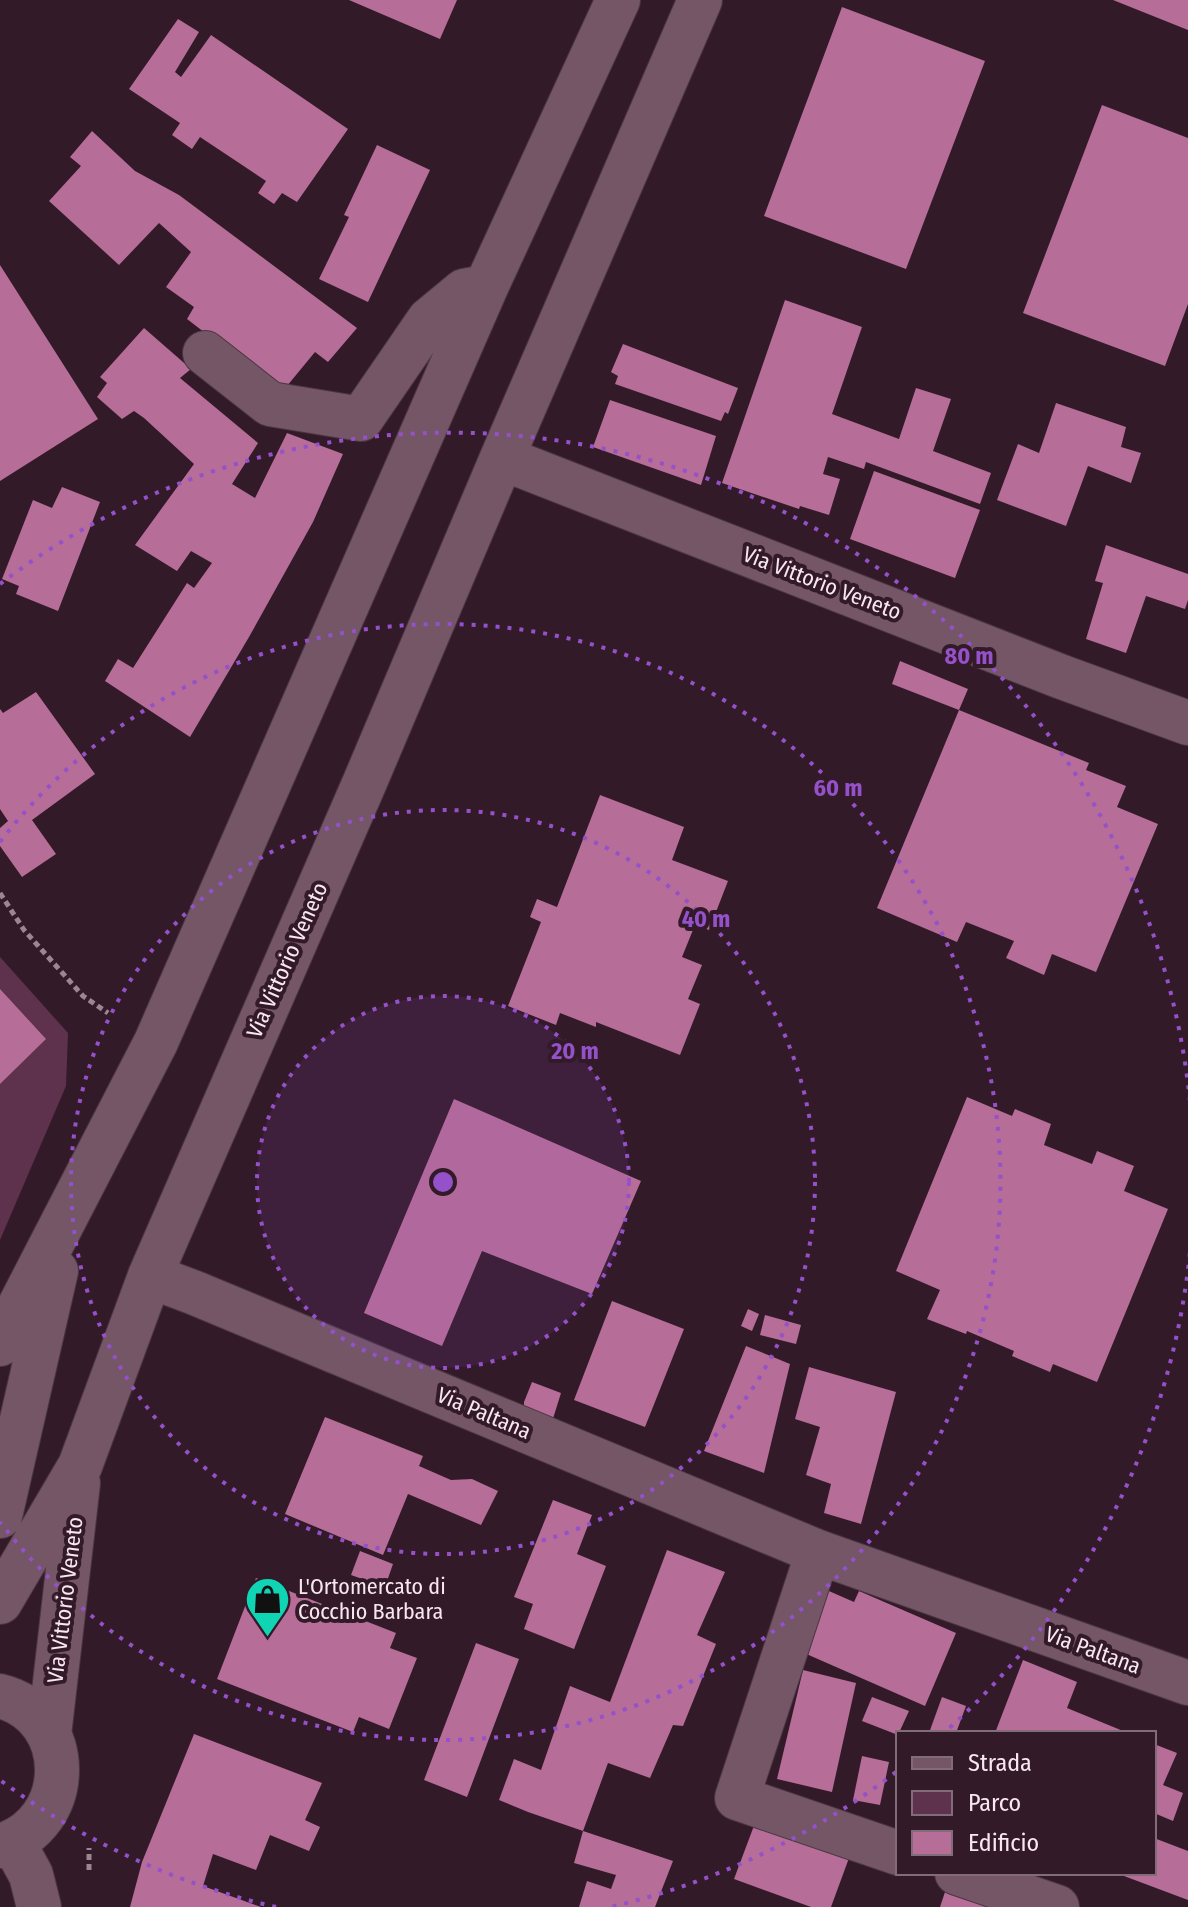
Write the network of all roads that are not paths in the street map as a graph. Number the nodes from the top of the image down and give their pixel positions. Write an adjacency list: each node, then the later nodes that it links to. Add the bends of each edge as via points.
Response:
1 (618, 0): 3 (street)
2 (700, 0): 5 (street, Via Vittorio Veneto)
3 (486, 287): 4 (street, via 464,291 429,320 361,419 270,404); 7 (street, via 156,1042)
4 (205, 353)
5 (502, 458): 6 (street, Via Vittorio Veneto); 8 (street, Via Vittorio Veneto)
6 (1188, 723)
7 (74, 1203): 9 (street); 11 (street)
8 (150, 1276): 10 (street, Via Vittorio Veneto); 12 (street, Via Paltana)
9 (0, 1344)
10 (80, 1466): 13 (street, Via Vittorio Veneto); 16 (street, Via Vittorio Veneto)
11 (0, 1516)
12 (818, 1552): 14 (street, Via Paltana); 18 (street, via 737,1798)
13 (0, 1602)
14 (1188, 1683)
15 (0, 1696): 16 (street, via 34,1714)
16 (49, 1735): 17 (street, via 58,1774 54,1795 31,1830)
17 (7, 1844): 20 (street, via 31,1875)
18 (896, 1852)
19 (963, 1875): 21 (street)
20 (39, 1907)
21 (1057, 1907)

